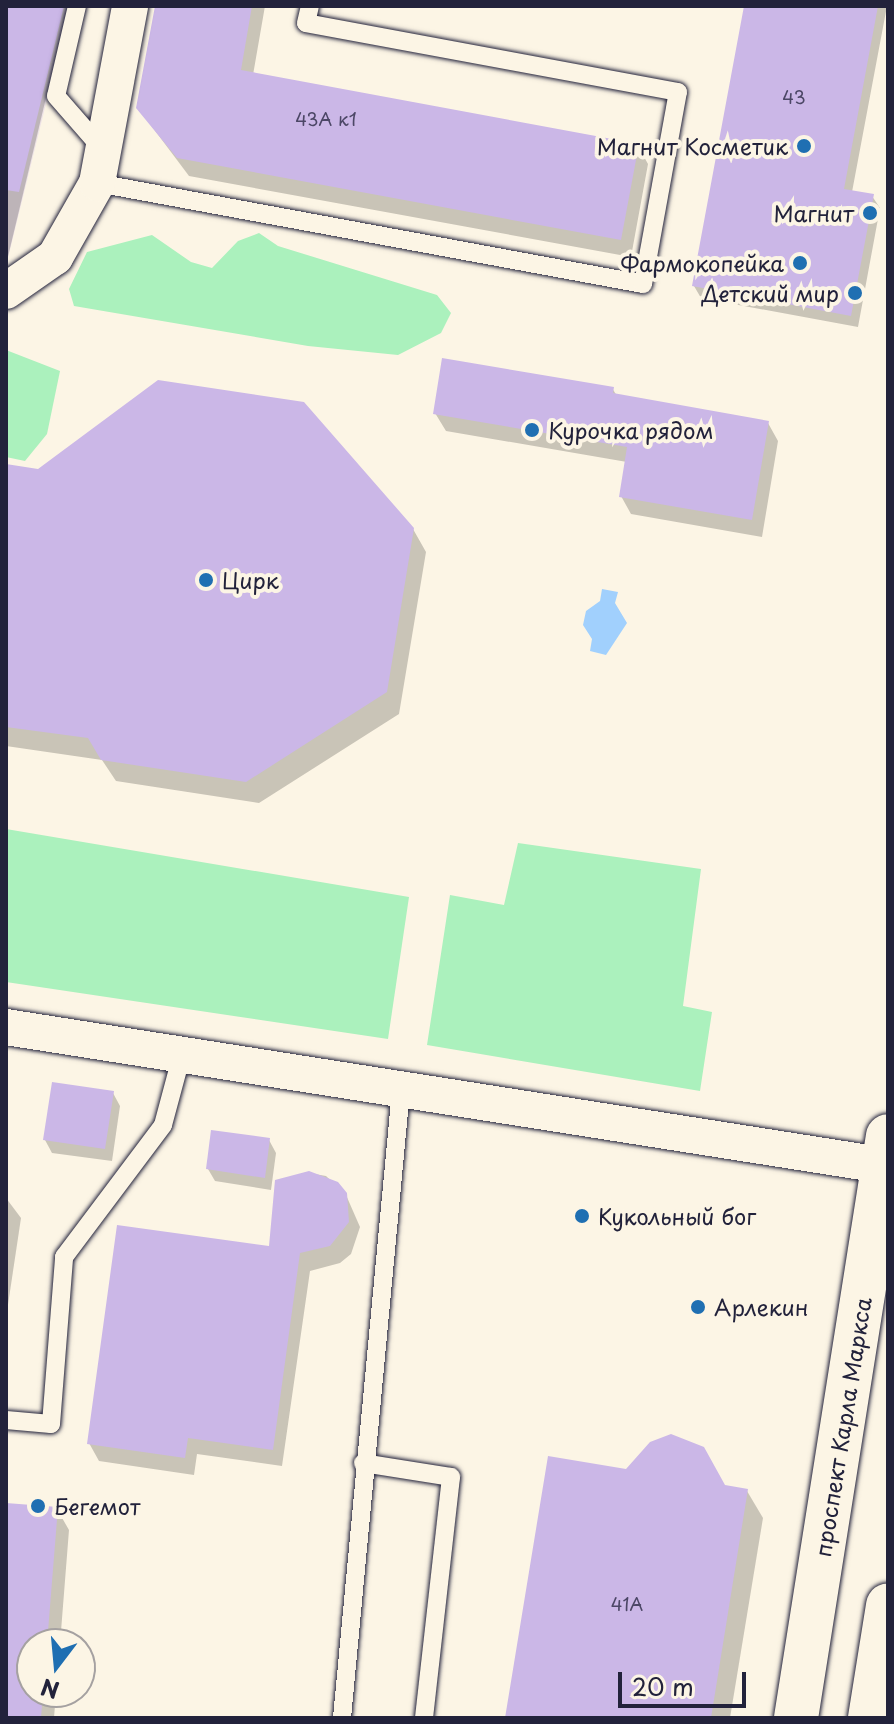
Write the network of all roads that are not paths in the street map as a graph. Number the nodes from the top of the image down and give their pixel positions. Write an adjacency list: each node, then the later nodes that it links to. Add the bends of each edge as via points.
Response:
1 (77, 6): 4 (lane, via 56,96)
2 (130, 6): 4 (street)
3 (310, 6): 4 (lane, via 306,23 678,92 643,284)
4 (100, 167): 5 (street, via 55,257)
5 (6, 291)
6 (6, 1027): 7 (street)
7 (181, 1058): 8 (street); 10 (lane, via 163,1125 64,1257 51,1424)
8 (401, 1090): 9 (street); 11 (lane)
9 (887, 1156): 15 (main road, проспект Карла Маркса)
10 (6, 1420)
11 (363, 1463): 13 (lane); 14 (lane, via 451,1477)
12 (888, 1605): 16 (main road)
13 (342, 1718)
14 (424, 1718)
15 (796, 1718)
16 (870, 1718)

